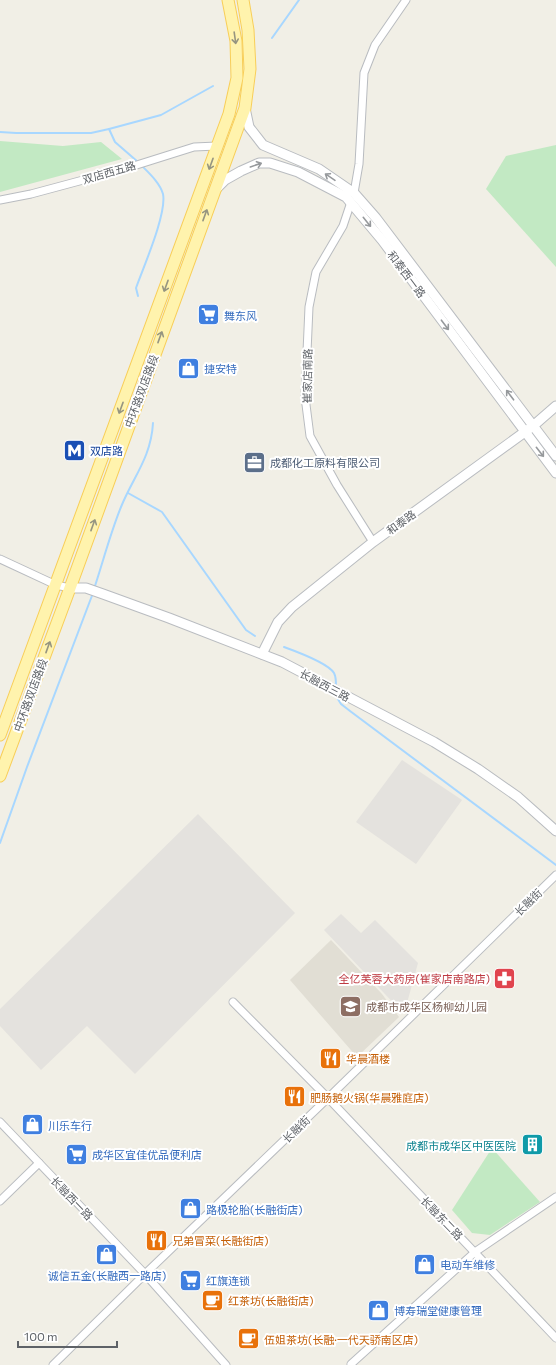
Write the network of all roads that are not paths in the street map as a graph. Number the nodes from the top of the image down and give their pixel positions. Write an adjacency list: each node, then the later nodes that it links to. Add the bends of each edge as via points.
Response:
1 (228, 0): 5 (main road, 中环路双店路段, one-way to 5, via 236,41 237,78 230,114)
2 (243, 0): 4 (main road, 中环路双店路段, via 250,69)
3 (406, 0): 7 (street, 崔家店南路, via 375,45 364,74 359,164)
4 (245, 108): 6 (main road, 中环路双店路段); 7 (street, 和泰西一路, one-way to 4, via 319,169 262,144 249,127)
5 (217, 146): 8 (street, 双店西五路, via 194,147 31,194); 16 (main road, 中环路双店路段, one-way to 16)
6 (213, 193): 7 (street, 和泰西一路, one-way to 7, via 225,180 236,174 259,163 270,162 298,172); 17 (main road, 中环路双店路段, one-way to 6)
7 (352, 198): 10 (street, 和泰西一路, one-way to 7, via 376,218); 11 (street, 和泰西一路, one-way to 11); 14 (street, 崔家店南路, via 344,226 316,272 309,307 305,397 310,436)
8 (0, 200)
9 (556, 406): 10 (street, 和泰路)
10 (533, 426): 11 (street, 和泰路); 12 (street, 和泰西一路)
11 (524, 432): 13 (street, 和泰西一路, one-way to 13); 14 (street, 和泰路)
12 (556, 456)
13 (556, 473)
14 (373, 542): 18 (street, 和泰路, via 292,607 278,622)
15 (0, 559): 16 (street)
16 (56, 585): 17 (street); 19 (main road, 中环路双店路段)
17 (70, 588): 18 (street, 长融西三路, via 86,588); 20 (main road, 中环路双店路段, one-way to 17)
18 (262, 654): 21 (street, 长融西三路, via 434,742 518,797)
19 (0, 735)
20 (0, 776)
21 (556, 831)
22 (556, 875): 24 (street, 长融街)
23 (233, 1002): 24 (street, 长融东二路)
24 (328, 1098): 29 (street, 长融东二路); 30 (street, 长融街)
25 (0, 1122): 26 (street, 长融西一路)
26 (39, 1163): 28 (street); 30 (street, 长融西一路)
27 (556, 1197): 29 (street)
28 (0, 1201)
29 (474, 1252): 31 (street, 长融东二路); 32 (street)
30 (145, 1274): 33 (street, 长融街); 34 (street, 长融西一路)
31 (556, 1338)
32 (351, 1364)
33 (54, 1365)
34 (226, 1365)

